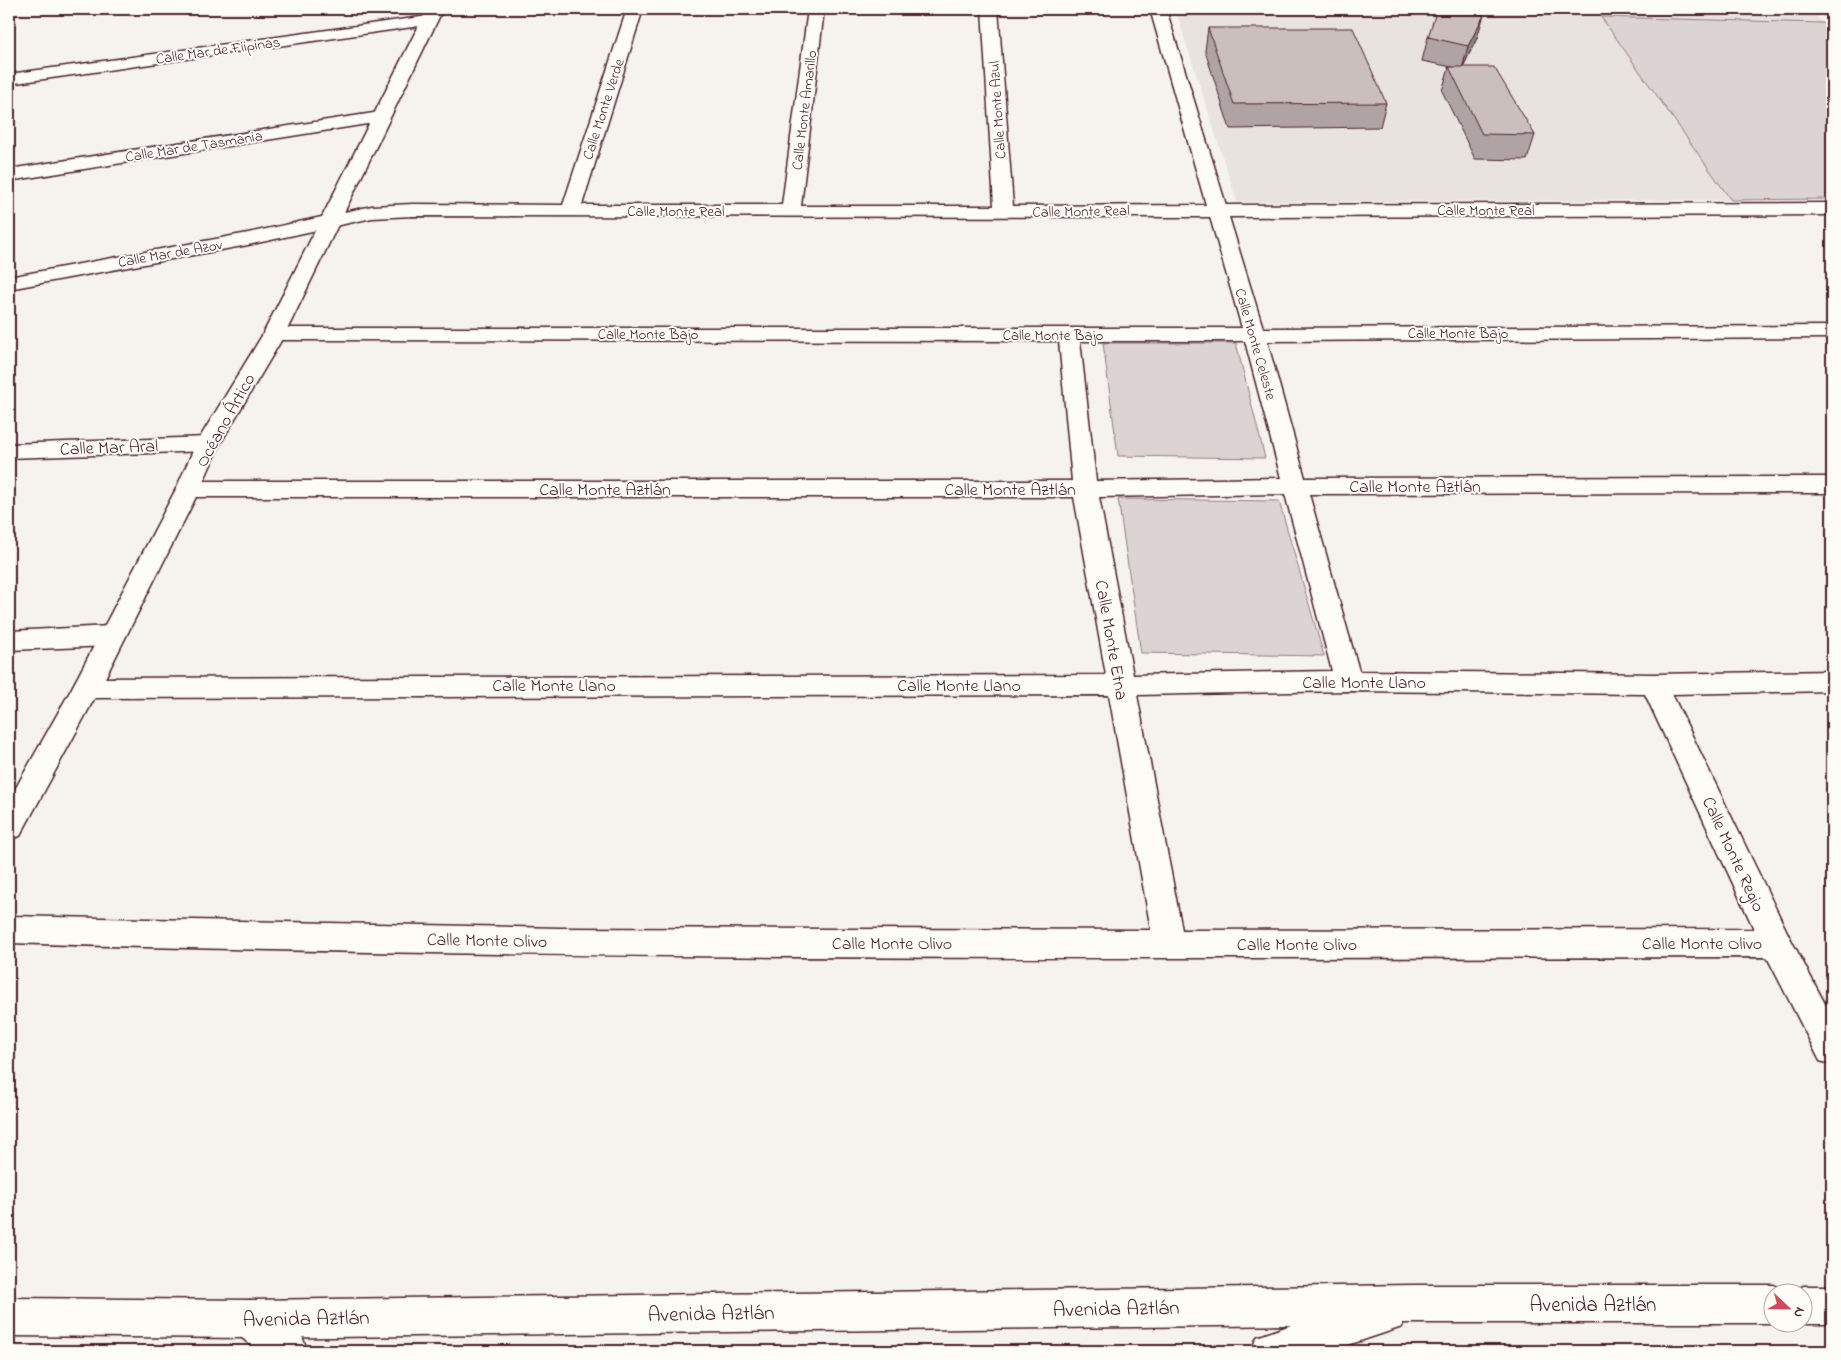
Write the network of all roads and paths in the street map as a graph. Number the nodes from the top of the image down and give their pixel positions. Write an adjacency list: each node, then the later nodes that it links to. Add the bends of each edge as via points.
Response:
1 (635, 9): 10 (street, Calle Monte Verde)
2 (816, 9): 12 (street, Calle Monte Amarillo)
3 (990, 9): 13 (street, Calle Monte Azul)
4 (1158, 9): 11 (street, Calle Monte Celeste)
5 (431, 15): 6 (street, Calle Mar de Fiipinas); 7 (street, Océano Ártico)
6 (9, 79)
7 (380, 117): 8 (street, Calle Mar de Tasmania); 14 (street, Océano Ártico)
8 (9, 175)
9 (1832, 209): 11 (street, Calle Monte Real)
10 (571, 210): 12 (street, Calle Monte Real); 14 (street, Calle Monte Real, via 413,210 372,212)
11 (1217, 210): 13 (street, Calle Monte Real); 18 (street, Calle Monte Celeste)
12 (791, 212): 13 (street, Calle Monte Real)
13 (1004, 212)
14 (330, 220): 15 (street, Calle Mar de Azov, via 248,239); 17 (street, Océano Ártico)
15 (9, 283)
16 (1832, 332): 18 (street, Calle Monte Bajo)
17 (274, 334): 19 (street, Calle Monte Bajo); 20 (street, Océano Ártico)
18 (1254, 334): 19 (street, Calle Monte Bajo); 23 (street, Calle Monte Celeste)
19 (1069, 335): 25 (street, Calle Monte Etna)
20 (208, 444): 21 (street, Calle Mar Aral); 24 (street, Océano Ártico)
21 (9, 451)
22 (1832, 485): 23 (street, Calle Monte Aztlán)
23 (1294, 486): 25 (street, Calle Monte Aztlán); 28 (street, Calle Monte Celeste)
24 (188, 489): 25 (street, Calle Monte Aztlán); 26 (street, Océano Ártico)
25 (1085, 489): 31 (street, Calle Monte Etna)
26 (111, 636): 27 (street); 32 (street, Océano Ártico)
27 (9, 641)
28 (1348, 681): 30 (street, Calle Monte Llano); 31 (street, Calle Monte Llano)
29 (1832, 682): 30 (street, Calle Monte Llano)
30 (1654, 684): 35 (street, Calle Monte Regio)
31 (1120, 685): 32 (street, Calle Monte Llano); 36 (street, Calle Monte Etna)
32 (86, 688): 33 (street, Océano Ártico)
33 (9, 827)
34 (9, 930): 36 (street, Calle Monte Olivo, via 559,942)
35 (1776, 943): 36 (street, Calle Monte Olivo); 37 (street, Calle Monte Regio)
36 (1169, 944)
37 (1832, 1050)
38 (1413, 1304): 39 (street, Avenida Aztlán); 43 (street, Avenida Aztlán); 45 (street, Avenida Aztlán)
39 (1764, 1304)
40 (1814, 1304): 41 (street)
41 (1832, 1304)
42 (9, 1318): 43 (street, Avenida Aztlán)
43 (250, 1319): 44 (street)
44 (288, 1351)
45 (1271, 1351)

